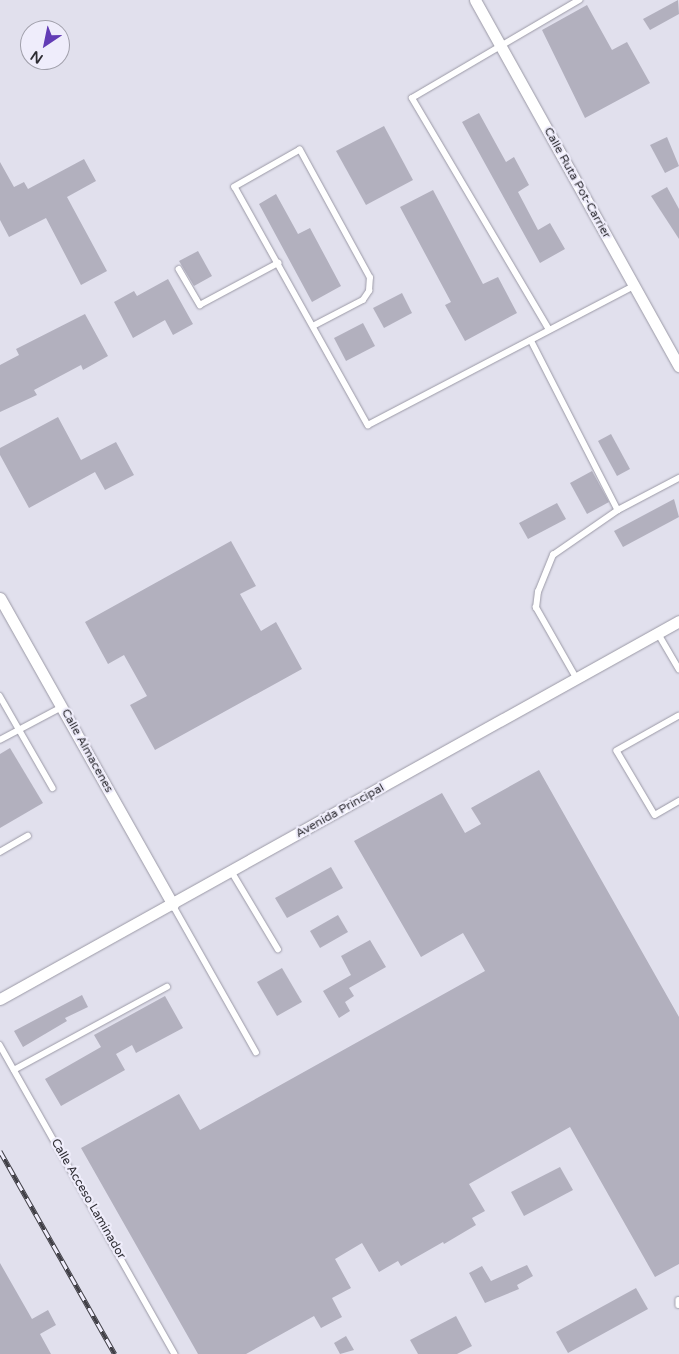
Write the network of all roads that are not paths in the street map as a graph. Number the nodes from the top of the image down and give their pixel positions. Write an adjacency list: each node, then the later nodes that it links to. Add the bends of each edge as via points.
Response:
1 (475, 0): 3 (street, Calle Ruta Pot-Carrier)
2 (579, 0): 3 (lane)
3 (500, 45): 6 (street, Calle Ruta Pot-Carrier); 8 (lane, via 412,98)
4 (278, 263): 5 (lane, via 200,305); 7 (lane); 7 (lane, via 235,187 300,150 370,278 369,291 362,300)
5 (179, 269)
6 (634, 286): 8 (lane); 10 (street, Calle Ruta Pot-Carrier)
7 (313, 326): 9 (lane, via 368,425)
8 (549, 330): 9 (lane)
9 (531, 340): 12 (lane)
10 (679, 366)
11 (679, 478): 12 (lane)
12 (618, 510): 17 (lane, via 553,555 538,592 536,608)
13 (0, 598): 19 (street, Calle Almacenes)
14 (679, 621): 15 (street, Avenida Principal)
15 (658, 633): 16 (lane); 17 (street, Avenida Principal)
16 (679, 669)
17 (576, 679): 27 (street, Avenida Principal)
18 (0, 696): 21 (lane)
19 (62, 706): 21 (lane); 28 (street, Calle Almacenes)
20 (679, 716): 24 (lane, via 618,751 655,815)
21 (19, 730): 22 (lane); 23 (lane)
22 (0, 740)
23 (53, 788)
24 (679, 801)
25 (28, 836): 26 (lane)
26 (0, 852)
27 (232, 872): 28 (street, Avenida Principal); 29 (lane)
28 (173, 905): 31 (street, Avenida Principal); 33 (lane)
29 (278, 949)
30 (167, 987): 34 (lane)
31 (0, 999)
32 (0, 1044): 34 (lane, Calle Acceso Laminador)
33 (256, 1052)
34 (14, 1070): 37 (lane, Calle Acceso Laminador)
35 (679, 1300): 36 (lane)
36 (679, 1304)
37 (175, 1354)

